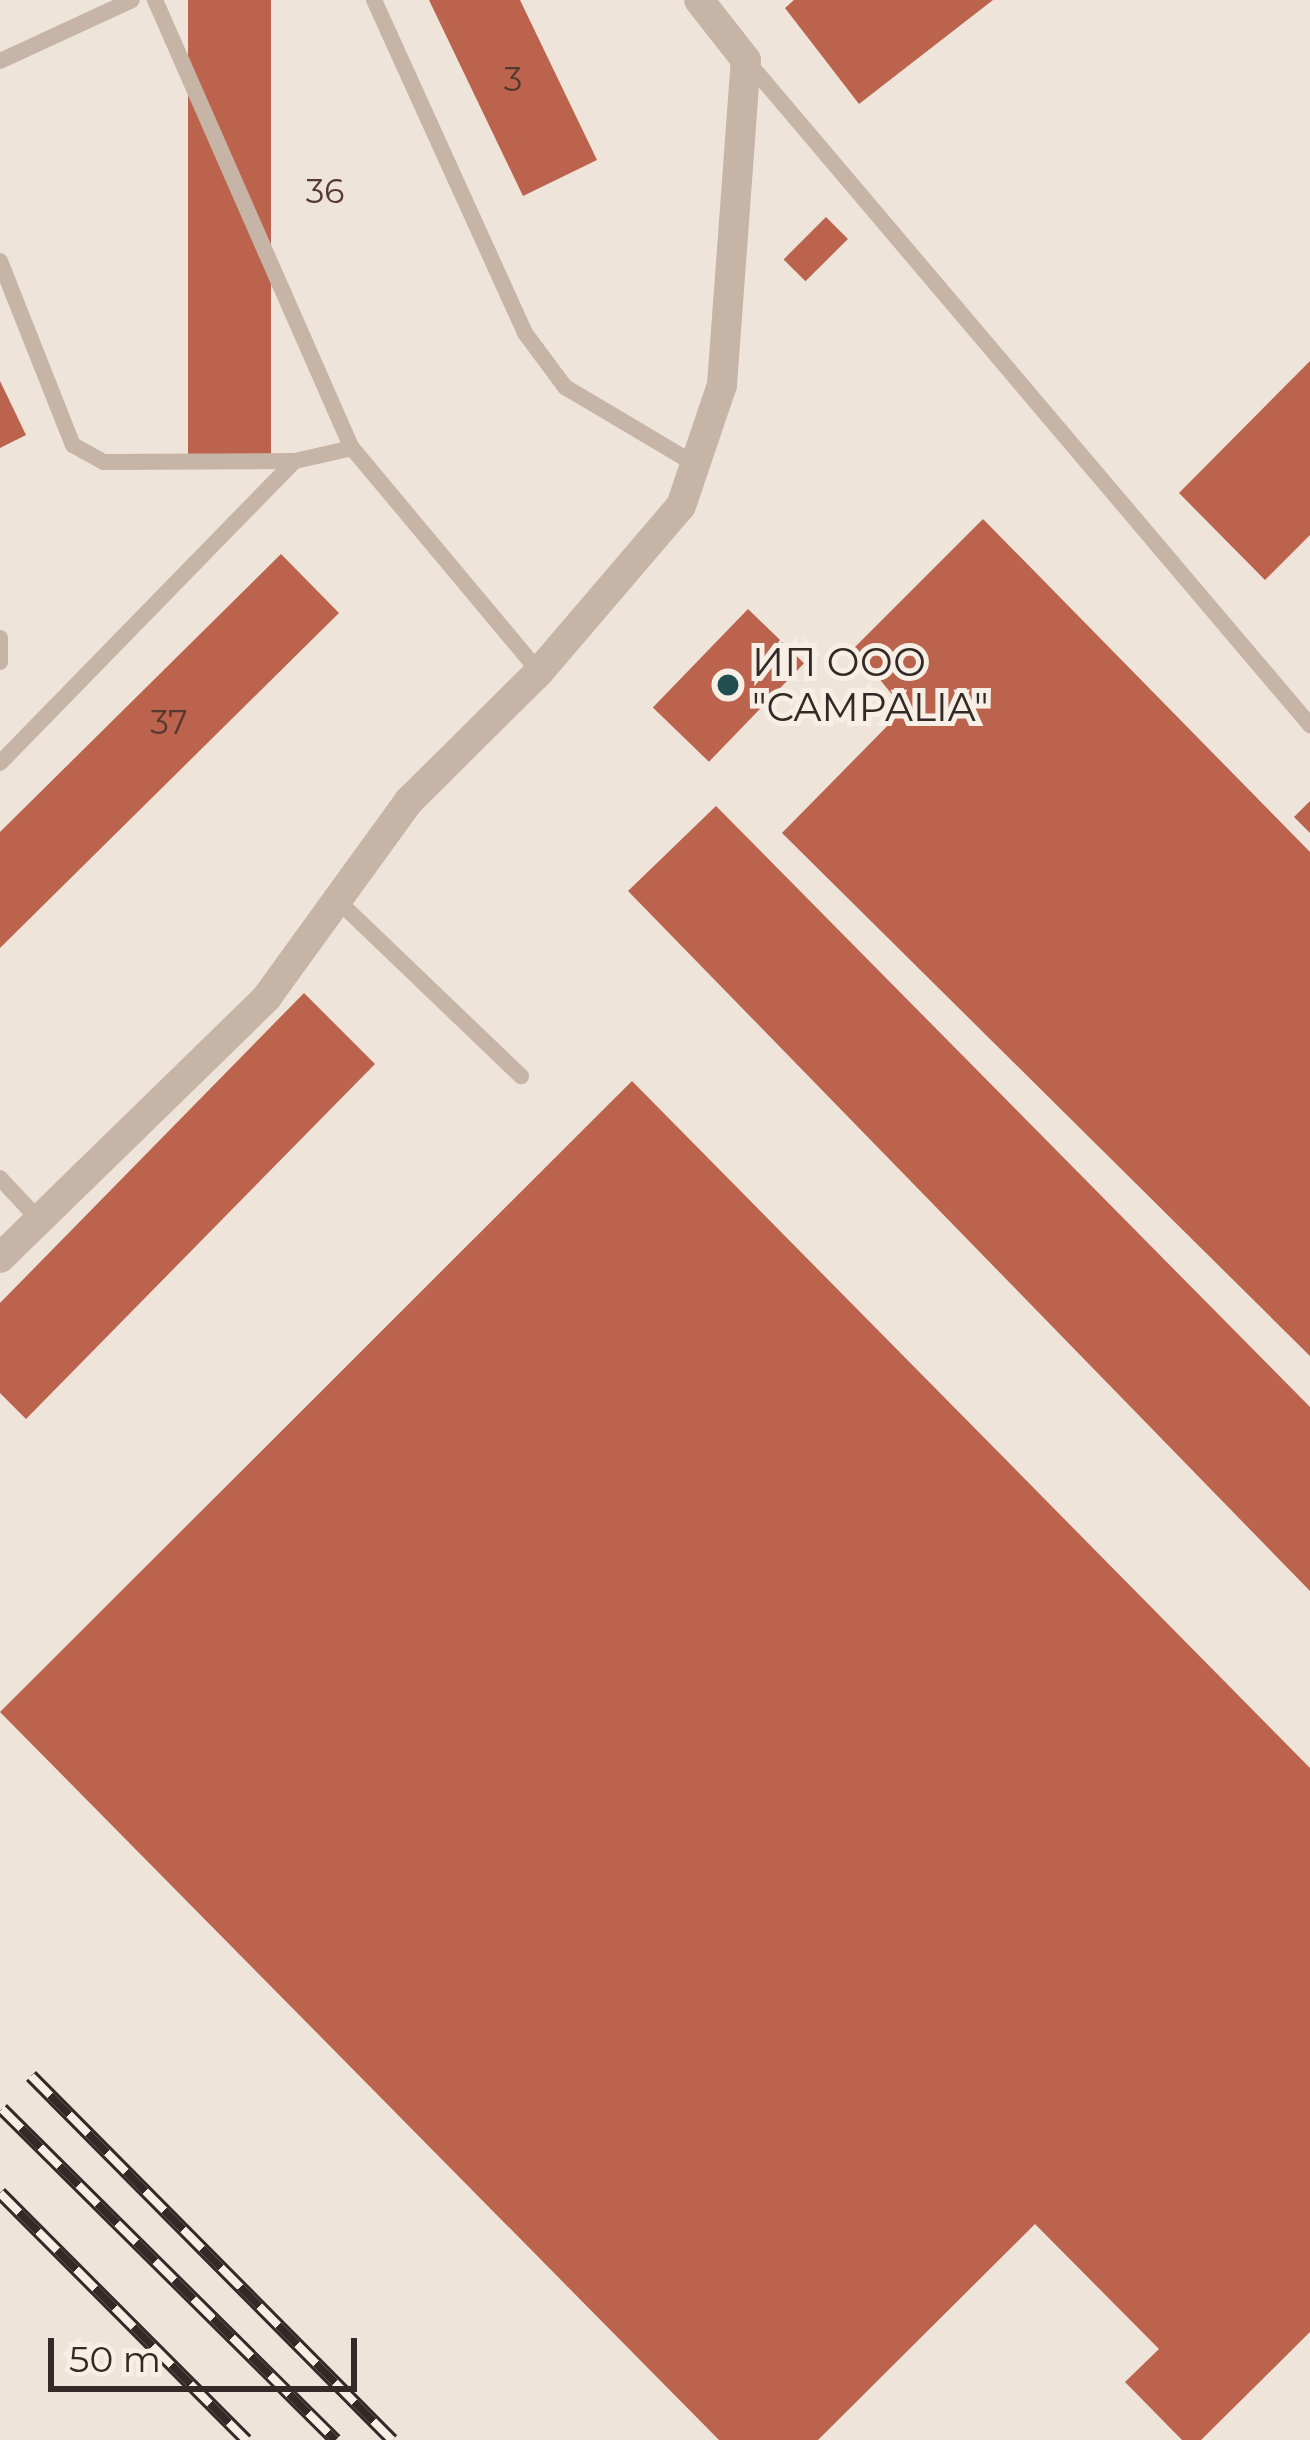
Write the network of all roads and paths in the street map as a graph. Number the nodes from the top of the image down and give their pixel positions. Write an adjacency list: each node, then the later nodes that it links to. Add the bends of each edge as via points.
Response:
1 (132, 0): 6 (lane)
2 (155, 0): 8 (lane)
3 (374, 0): 10 (lane, via 525,333 565,387)
4 (699, 0): 5 (street)
5 (746, 60): 10 (street, via 722,386); 14 (lane)
6 (0, 61)
7 (0, 261): 9 (lane, via 73,445 104,461)
8 (352, 448): 9 (lane); 13 (lane)
9 (295, 461): 15 (lane)
10 (700, 467): 13 (street, via 654,548)
11 (0, 638): 12 (lane)
12 (0, 662)
13 (539, 672): 16 (street)
14 (1310, 725)
15 (0, 763)
16 (332, 894): 17 (lane); 19 (street, via 267,997)
17 (521, 1076)
18 (0, 1178): 19 (lane)
19 (39, 1220): 20 (street)
20 (0, 1258)

